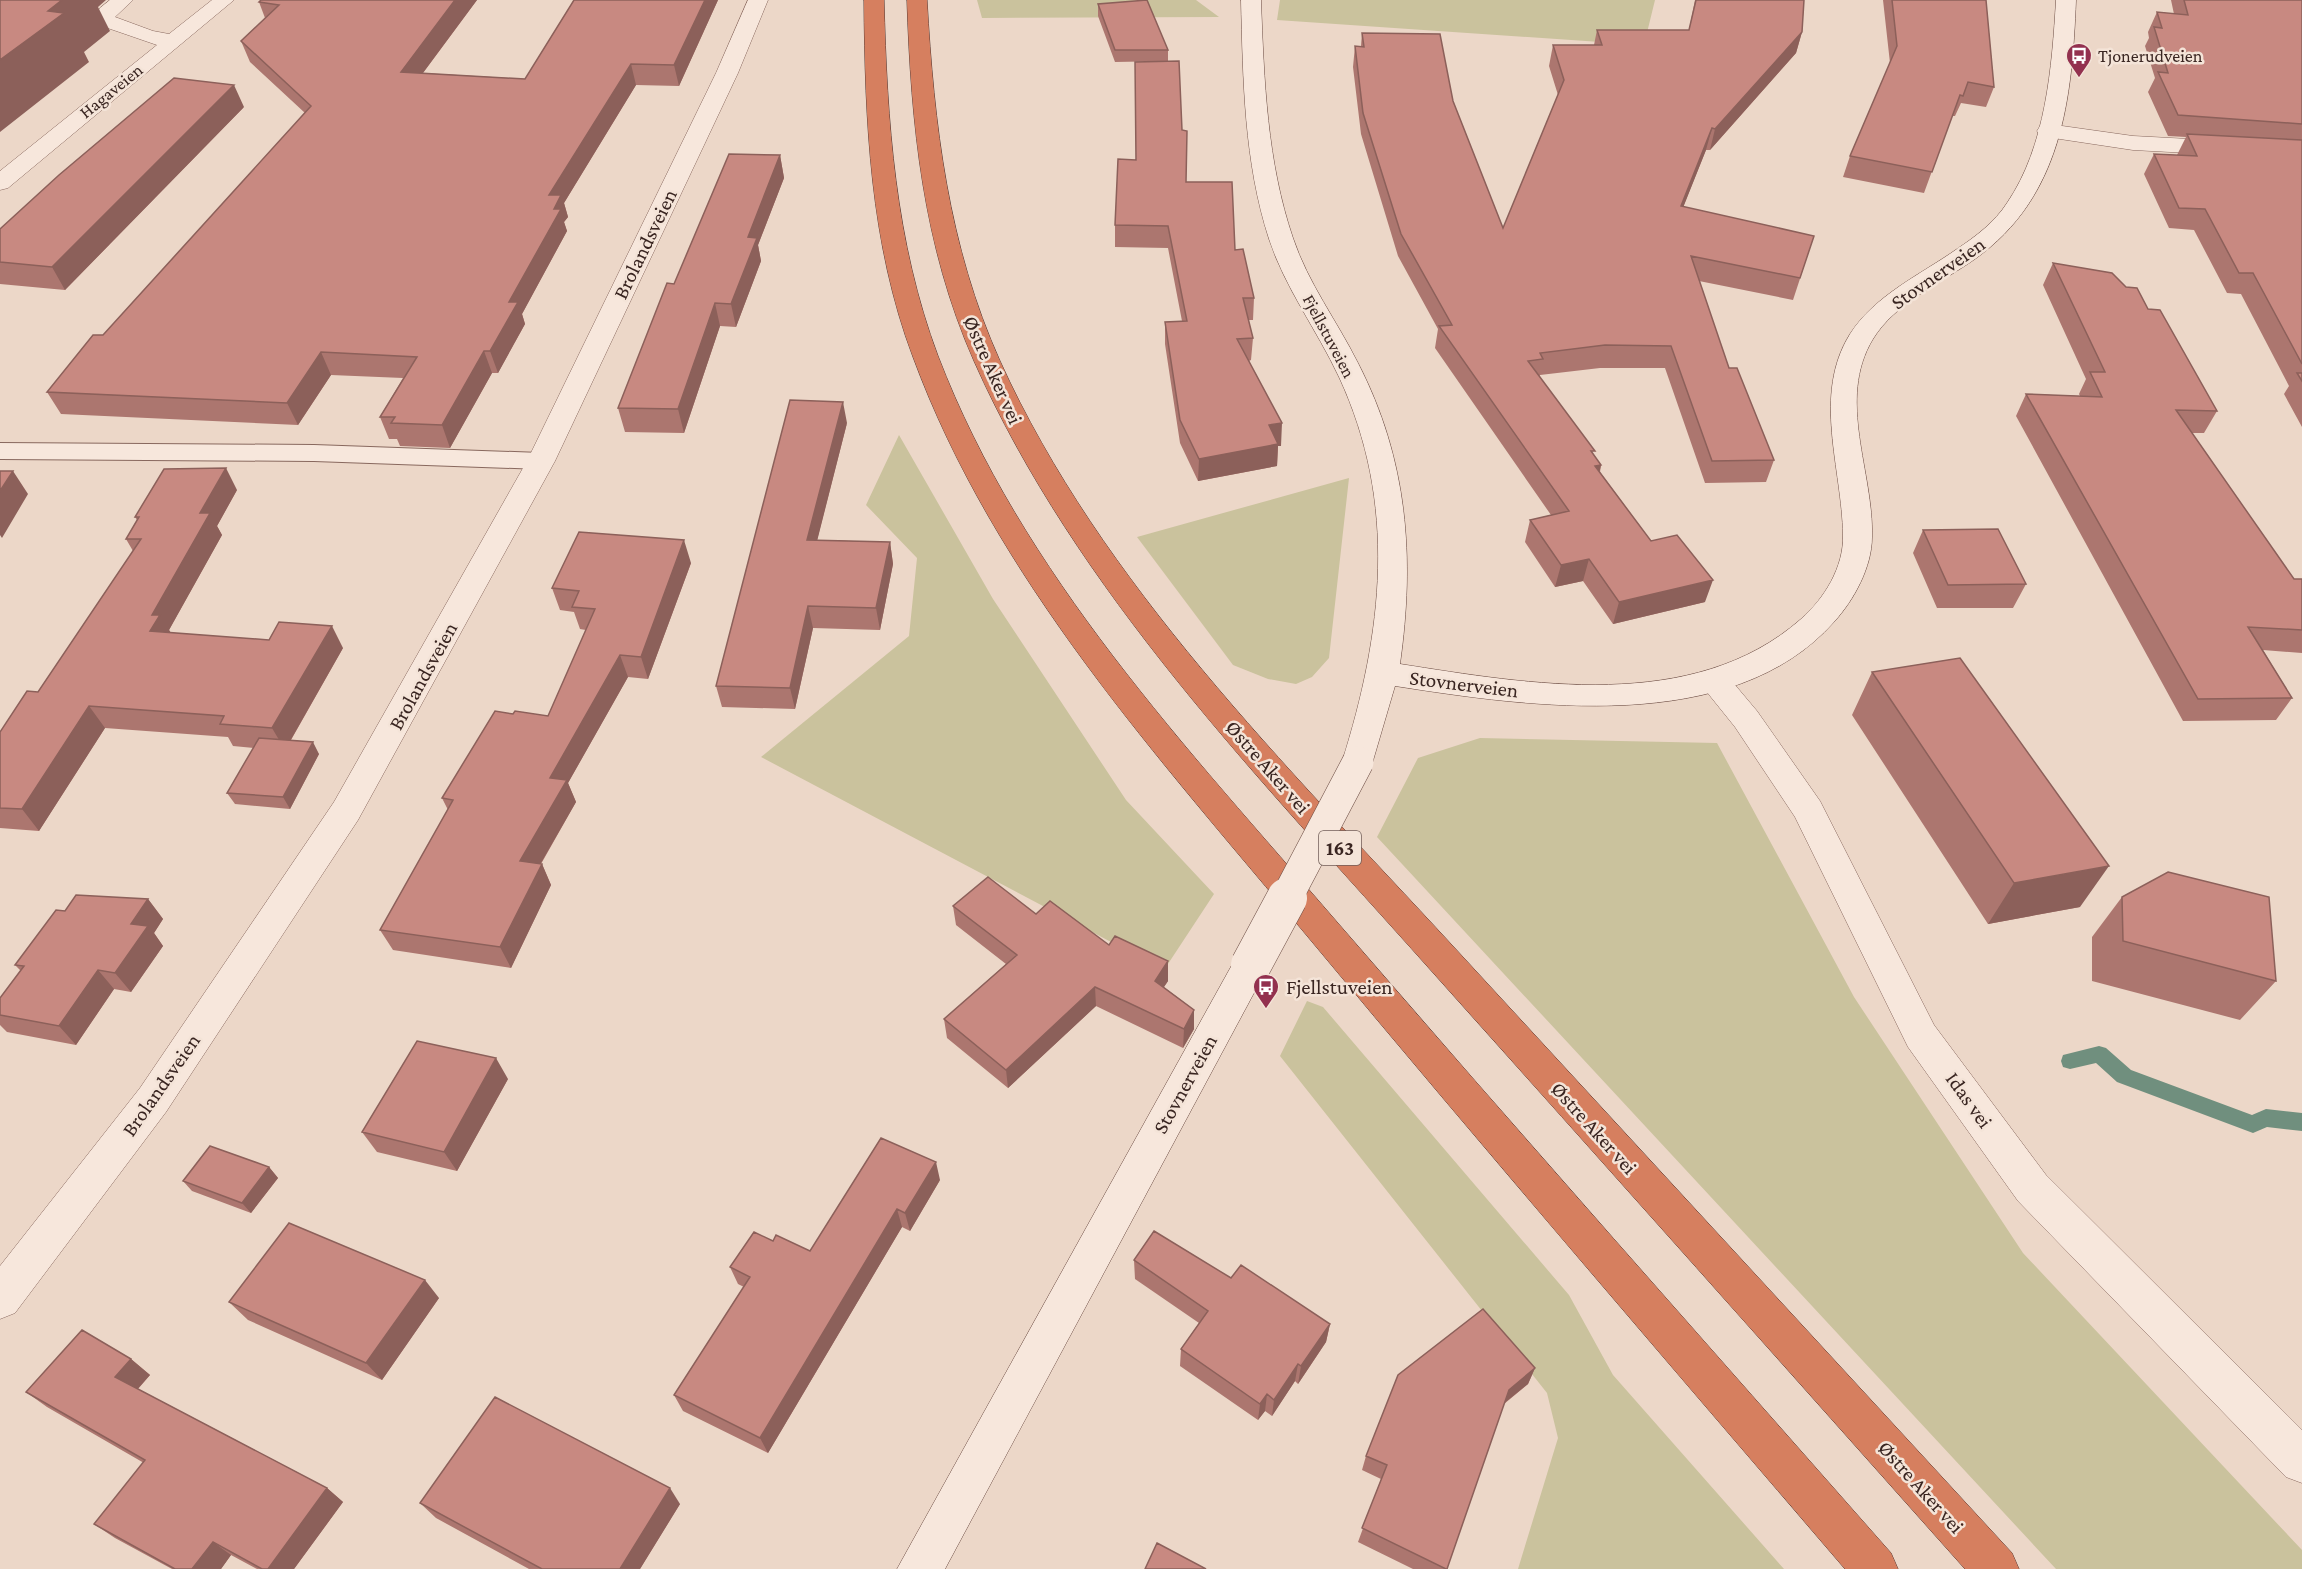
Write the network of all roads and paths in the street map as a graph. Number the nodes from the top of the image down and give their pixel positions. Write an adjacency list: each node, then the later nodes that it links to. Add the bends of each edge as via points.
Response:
1 (123, 0): 8 (street)
2 (224, 0): 10 (street, Hagaveien)
3 (758, 0): 15 (street, Brolandsveien, via 728,73)
4 (874, 0): 21 (highway, via 875,107 882,182 896,264 910,314 927,362 972,460 1041,576 1107,670 1188,770)
5 (917, 0): 22 (highway, Østre Aker vei / 163, via 933,184 963,303 1005,401 1065,507 1158,635 1237,732)
6 (1251, 0): 16 (street, Fjellstuveien, via 1259,130 1281,237 1295,272 1352,378 1371,424 1385,475 1395,535 1395,594)
7 (2066, 0): 11 (street, Stovnerveien, via 2063,53)
8 (103, 20): 9 (lane); 10 (street, via 148,37)
9 (81, 30)
10 (173, 41): 13 (street, Hagaveien)
11 (2048, 131): 12 (street, via 2133,143); 17 (street, Stovnerveien, via 2027,192 2014,211 1971,251 1898,298 1867,328 1856,346 1843,383 1858,537 1843,592 1802,635 1750,667)
12 (2302, 152)
13 (0, 183)
14 (0, 451): 15 (lane, via 314,453)
15 (541, 461): 18 (street, Brolandsveien, via 346,811 153,1100)
16 (1383, 673): 17 (street, Stovnerveien, via 1477,688 1596,695 1676,689); 20 (street, Stovnerveien, bridge, via 1358,762)
17 (1714, 681): 19 (street, Idas vei, via 1746,718 1808,810 1922,1036 2032,1188)
18 (0, 1299)
19 (2302, 1461)
20 (920, 1569)
21 (1875, 1569)
22 (1996, 1569)

